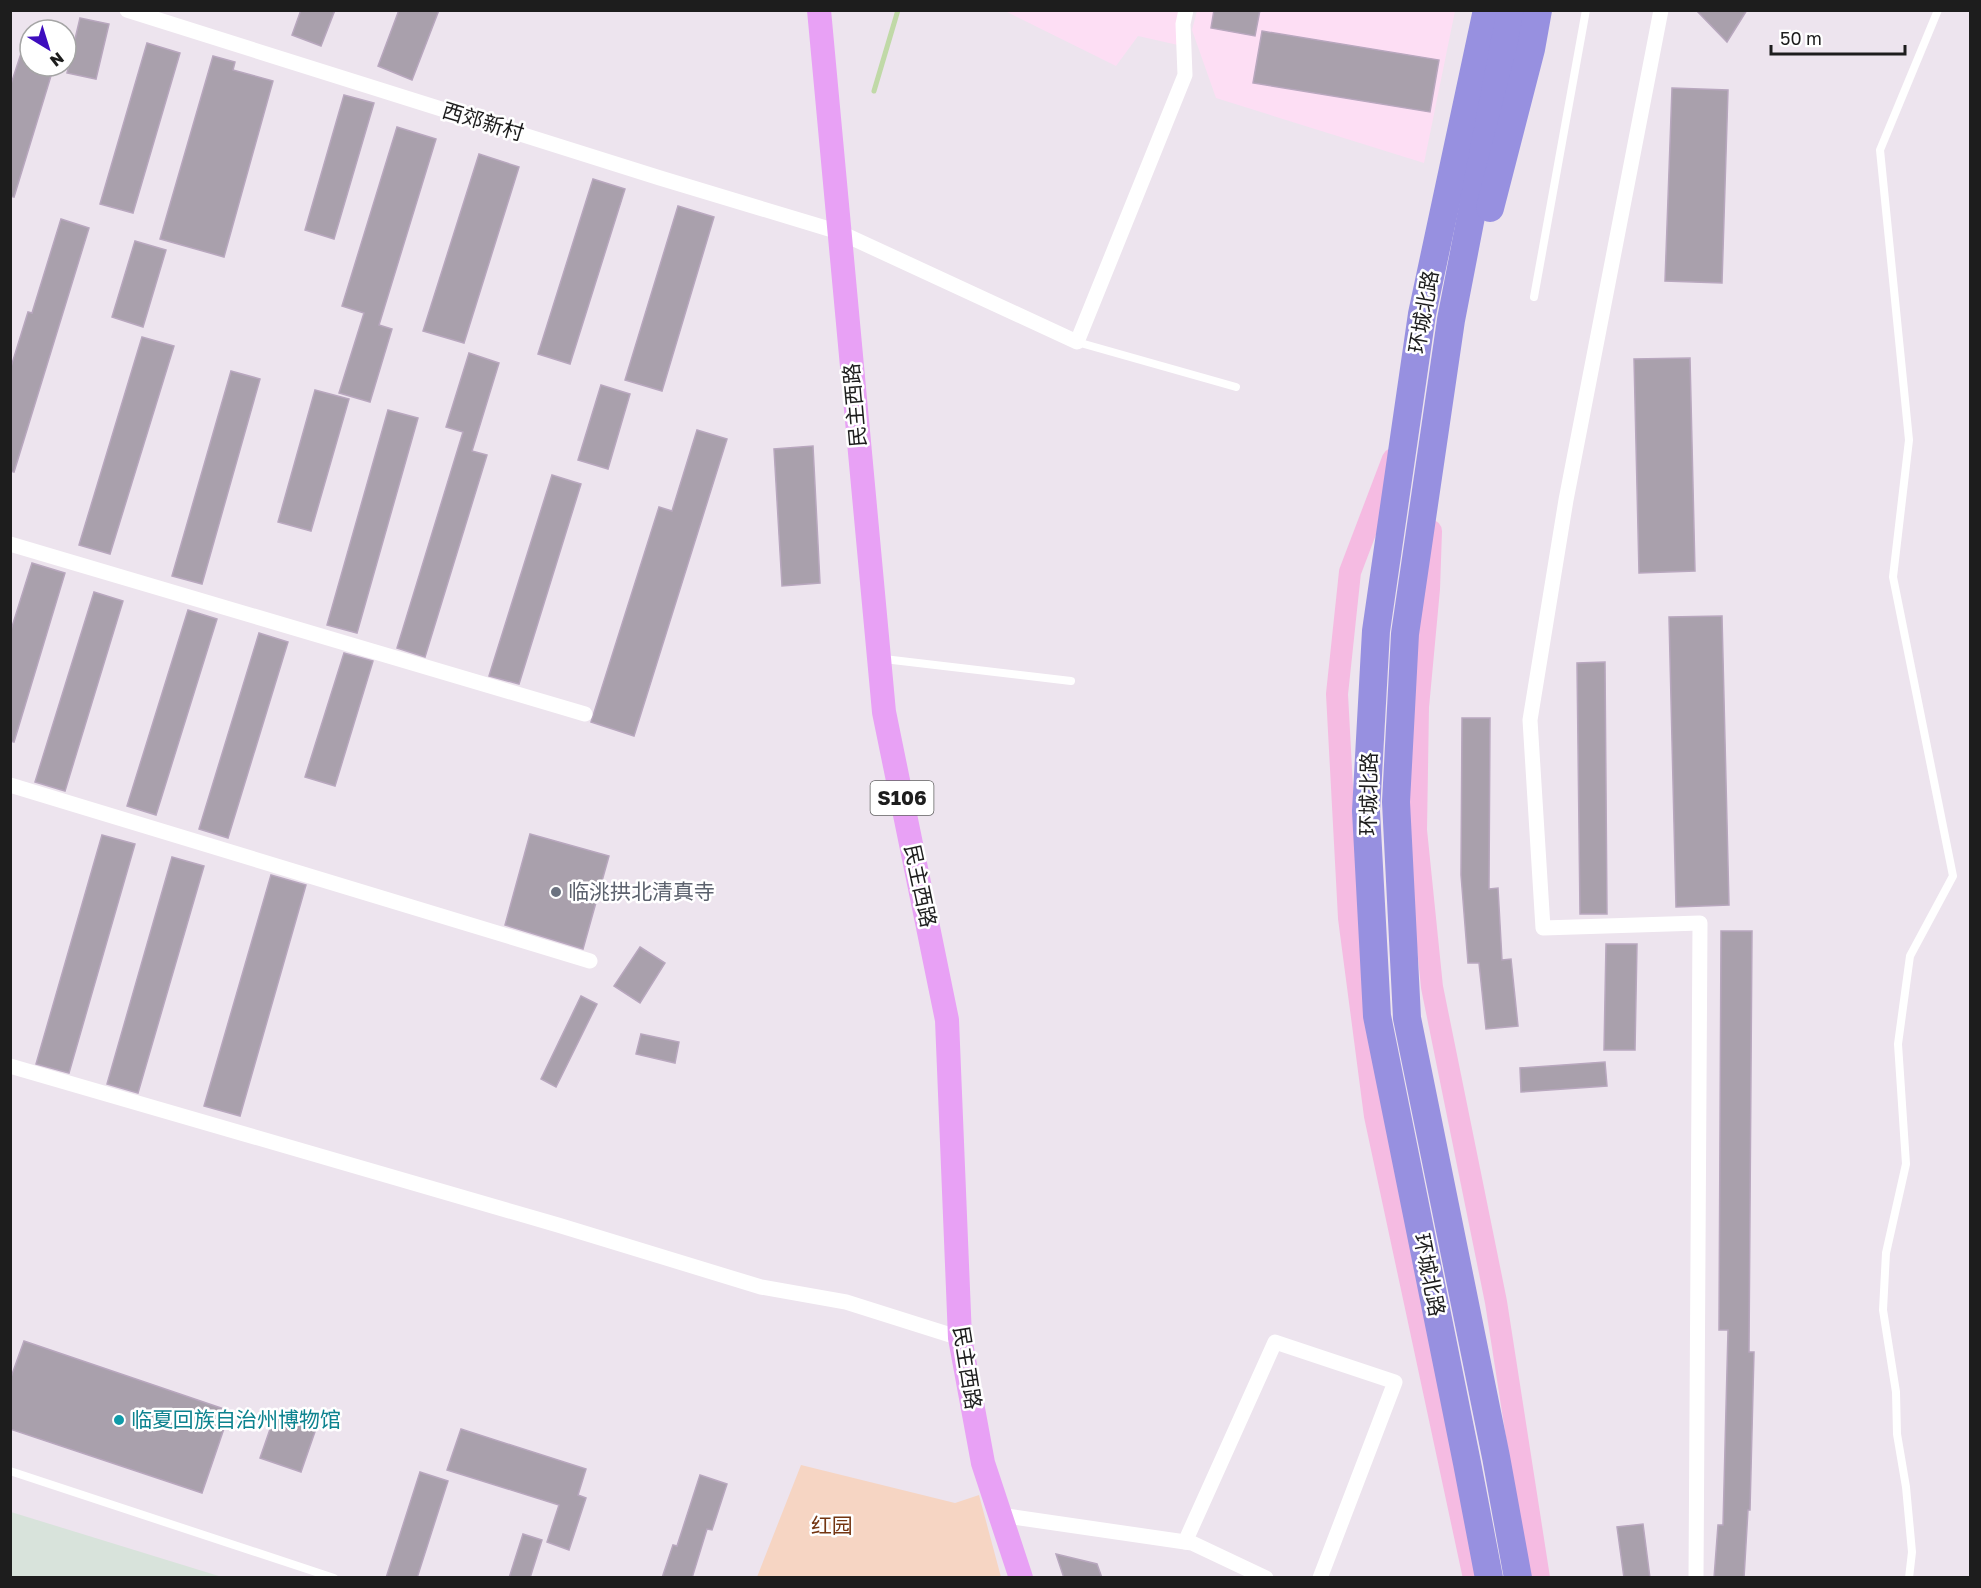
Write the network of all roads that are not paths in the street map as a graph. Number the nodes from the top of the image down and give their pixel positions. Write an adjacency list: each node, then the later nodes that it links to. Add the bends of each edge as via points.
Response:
1 (127, 10): 11 (street, 西郊新村)
2 (819, 10): 11 (main road, 民主西路 / S106)
3 (1186, 10): 14 (street, via 1185,75)
4 (1471, 10): 15 (highway, via 1409,317)
5 (1486, 10): 15 (highway, 环城北路, via 1422,314)
6 (1511, 10): 13 (highway, 环城北路)
7 (1538, 10): 13 (highway, via 1489,213)
8 (1586, 10): 12 (lane)
9 (1661, 10): 38 (street, via 1566,500 1530,720 1543,928 1700,923)
10 (1938, 10): 39 (lane, via 1880,150 1909,440 1893,577 1953,876 1910,957 1898,1044 1906,1164 1886,1253 1882,1310 1906,1487 1912,1552)
11 (839, 232): 14 (street, 西郊新村); 20 (main road, 民主西路 / S106)
12 (1534, 297)
13 (1451, 320): 18 (highway, 环城北路)
14 (1077, 342): 16 (lane)
15 (1412, 382): 17 (highway, 环城北路)
16 (1236, 387)
17 (1406, 423): 34 (main road, via 1350,572 1337,694 1349,918 1375,1116); 35 (highway, 环城北路, via 1376,631 1366,811 1377,1016)
18 (1435, 424): 36 (highway, 环城北路, via 1405,633 1396,802 1407,1018); 37 (main road, via 1429,589 1418,707 1416,830 1432,987 1496,1302)
19 (10, 543): 22 (street)
20 (879, 659): 21 (lane); 26 (main road, 民主西路 / S106, via 884,712 947,1020)
21 (1071, 681)
22 (585, 714)
23 (10, 785): 24 (street)
24 (590, 961)
25 (10, 1066): 26 (street, via 761,1287 846,1302)
26 (960, 1338): 28 (main road, 民主西路 / S106, via 983,1462)
27 (10, 1471): 30 (lane)
28 (1000, 1515): 29 (street); 31 (main road, 民主西路 / S106)
29 (1185, 1542): 32 (street); 33 (street, via 1275,1342 1395,1382)
30 (334, 1578)
31 (1020, 1578)
32 (1266, 1578)
33 (1320, 1578)
34 (1474, 1578)
35 (1488, 1578)
36 (1518, 1578)
37 (1539, 1578)
38 (1696, 1578)
39 (1909, 1578)

